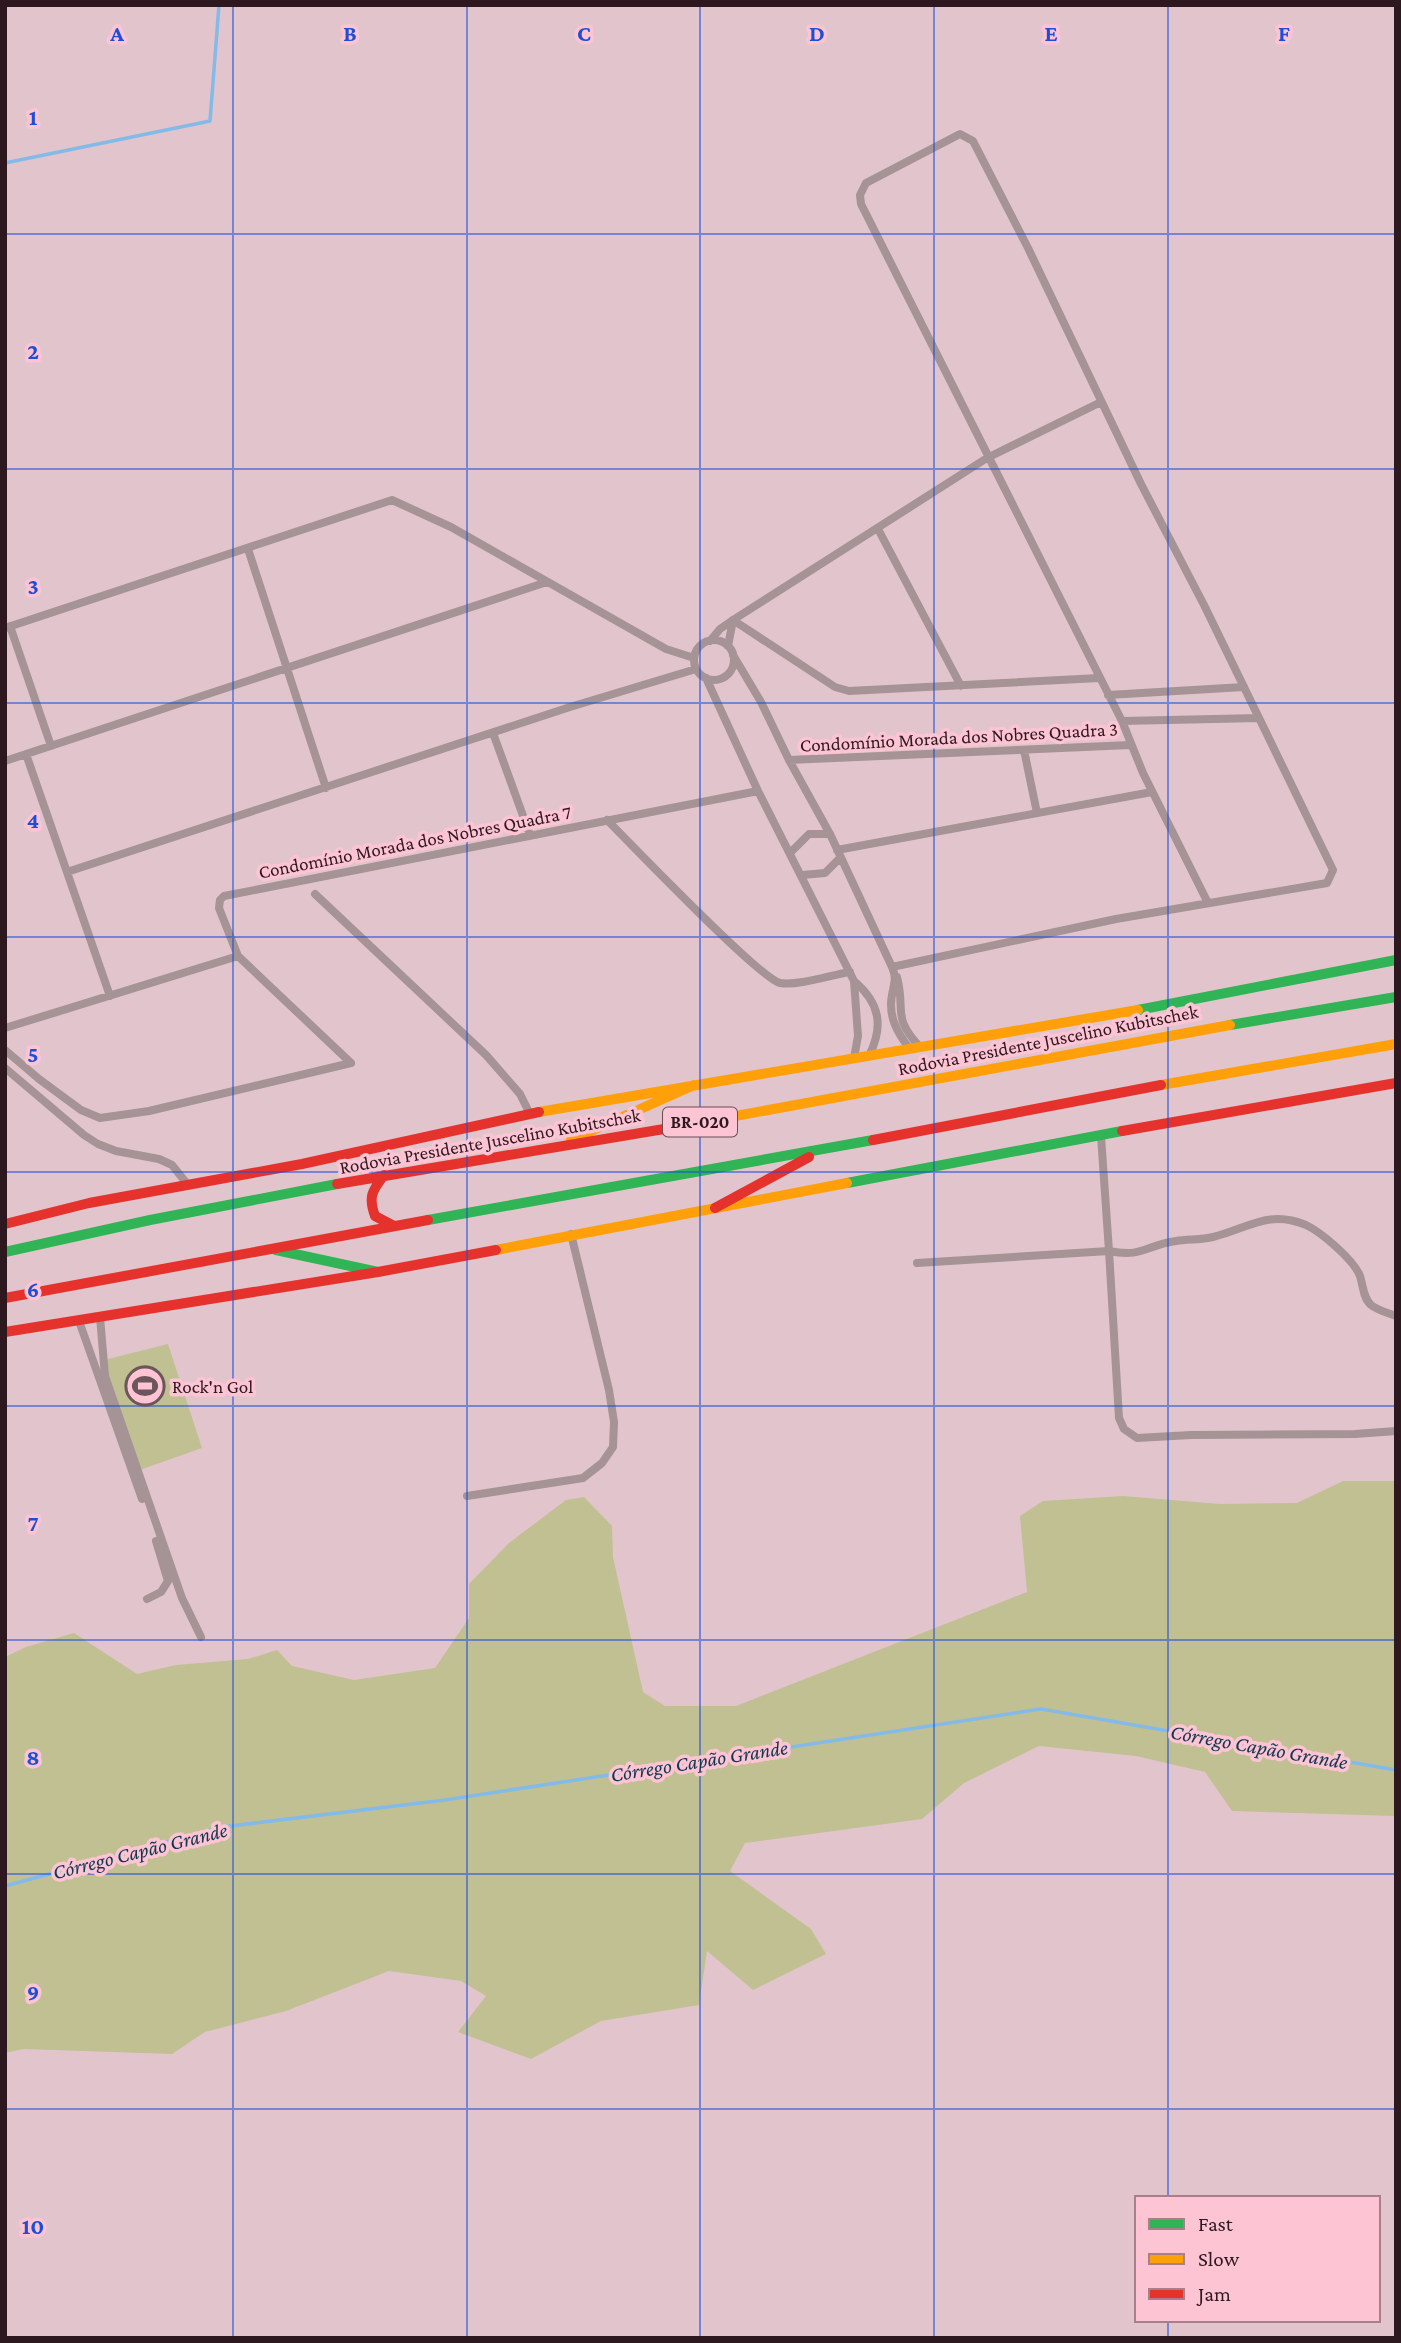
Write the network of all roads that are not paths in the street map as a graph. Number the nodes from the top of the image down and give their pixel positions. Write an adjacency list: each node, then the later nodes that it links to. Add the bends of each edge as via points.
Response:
1 (1101, 402): 2 (street); 2 (street, via 973,141 964,135 953,137 866,183 859,198); 17 (street)
2 (987, 458): 3 (street); 15 (street)
3 (878, 529): 6 (street); 16 (street)
4 (248, 549): 5 (street, via 392,500 451,527); 7 (street); 12 (street)
5 (547, 582): 11 (street, via 666,649); 12 (street)
6 (733, 620): 8 (street); 9 (street); 16 (street, via 842,690)
7 (8, 627): 23 (street)
8 (710, 641): 9 (street); 11 (street, via 699,647)
9 (728, 646): 10 (street)
10 (733, 655): 14 (street, via 729,674 718,680); 26 (street)
11 (694, 658): 13 (street)
12 (287, 668): 23 (street); 28 (street)
13 (696, 669): 14 (street); 21 (street)
14 (706, 678): 29 (street)
15 (1099, 678): 16 (street); 18 (street)
16 (961, 686)
17 (1244, 687): 18 (street); 19 (street)
18 (1108, 695): 20 (street)
19 (1259, 718): 20 (street); 40 (street, via 1332,864 1332,874 1326,883)
20 (1122, 721): 22 (street)
21 (493, 733): 28 (street); 34 (street)
22 (1130, 745): 24 (street, Condomínio Morada dos Nobres Quadra 3); 30 (street)
23 (51, 746): 25 (street)
24 (1024, 750): 26 (street, Condomínio Morada dos Nobres Quadra 3); 31 (street)
25 (26, 754): 27 (street); 37 (street)
26 (789, 760): 33 (street)
27 (5, 761)
28 (327, 788): 37 (street)
29 (758, 791): 32 (street, Condomínio Morada dos Nobres Quadra 7); 35 (street)
30 (1152, 792): 31 (street); 40 (street)
31 (1037, 813): 36 (street)
32 (607, 820): 34 (street, Condomínio Morada dos Nobres Quadra 7); 44 (street, via 774,981 791,983)
33 (830, 834): 35 (street, via 809,834); 36 (street)
34 (530, 835): 41 (street, Condomínio Morada dos Nobres Quadra 7, via 229,894 221,898 219,908)
35 (790, 853): 38 (street)
36 (838, 854): 38 (street, via 825,873); 43 (street)
37 (67, 872): 46 (street)
38 (802, 875): 44 (street)
39 (315, 894): 63 (street, via 486,1055 520,1094)
40 (1207, 901): 43 (street, via 995,944)
41 (238, 956): 46 (street); 56 (street, via 351,1063 149,1111 100,1118 72,1104)
42 (1396, 960): 54 (main road)
43 (894, 971): 48 (street); 54 (street, via 901,1019)
44 (850, 972): 45 (street)
45 (854, 981): 49 (street); 59 (street, via 858,1036)
46 (110, 996): 52 (street)
47 (1396, 997): 65 (main road, Rodovia Presidente Juscelino Kubitschek / BR-020)
48 (891, 999): 49 (street); 50 (street)
49 (872, 1000): 51 (street)
50 (892, 1012): 51 (street); 54 (street, via 897,1031)
51 (877, 1014): 58 (street, via 878,1035)
52 (5, 1028)
53 (1396, 1044): 55 (main road, BR-020)
54 (915, 1048): 58 (main road)
55 (1366, 1049): 57 (main road); 66 (main road, BR-020)
56 (5, 1050)
57 (1396, 1051)
58 (869, 1056): 59 (main road)
59 (854, 1058): 62 (main road)
60 (5, 1068): 68 (street, via 91,1140 172,1165)
61 (1396, 1083): 64 (main road)
62 (694, 1085): 63 (main road); 65 (main road)
63 (530, 1114): 68 (main road)
64 (1101, 1136): 69 (main road); 74 (street)
65 (550, 1149): 67 (main road, Rodovia Presidente Juscelino Kubitschek / BR-020)
66 (821, 1150): 69 (main road); 71 (main road, BR-020)
67 (384, 1175): 71 (main road, via 370,1202 376,1216); 75 (main road, Rodovia Presidente Juscelino Kubitschek / BR-020)
68 (188, 1185): 70 (main road)
69 (715, 1208): 72 (main road)
70 (5, 1224)
71 (394, 1226): 73 (main road, BR-020)
72 (571, 1234): 77 (main road); 84 (street, via 609,1390 613,1447 583,1478)
73 (268, 1248): 77 (main road); 78 (main road, BR-020)
74 (1109, 1251): 76 (street); 79 (street, via 1134,1254 1173,1241 1212,1237 1255,1221 1289,1220 1319,1233 1359,1273 1371,1305); 83 (street, via 1119,1418 1124,1429 1137,1438)
75 (5, 1252)
76 (917, 1263)
77 (378, 1272): 80 (main road)
78 (5, 1298)
79 (1396, 1316)
80 (100, 1317): 81 (main road); 86 (street, via 105,1376 182,1598)
81 (79, 1321): 82 (main road); 85 (street, via 168,1581 161,1592)
82 (5, 1332)
83 (1396, 1431)
84 (467, 1496)
85 (146, 1599)
86 (201, 1637)

